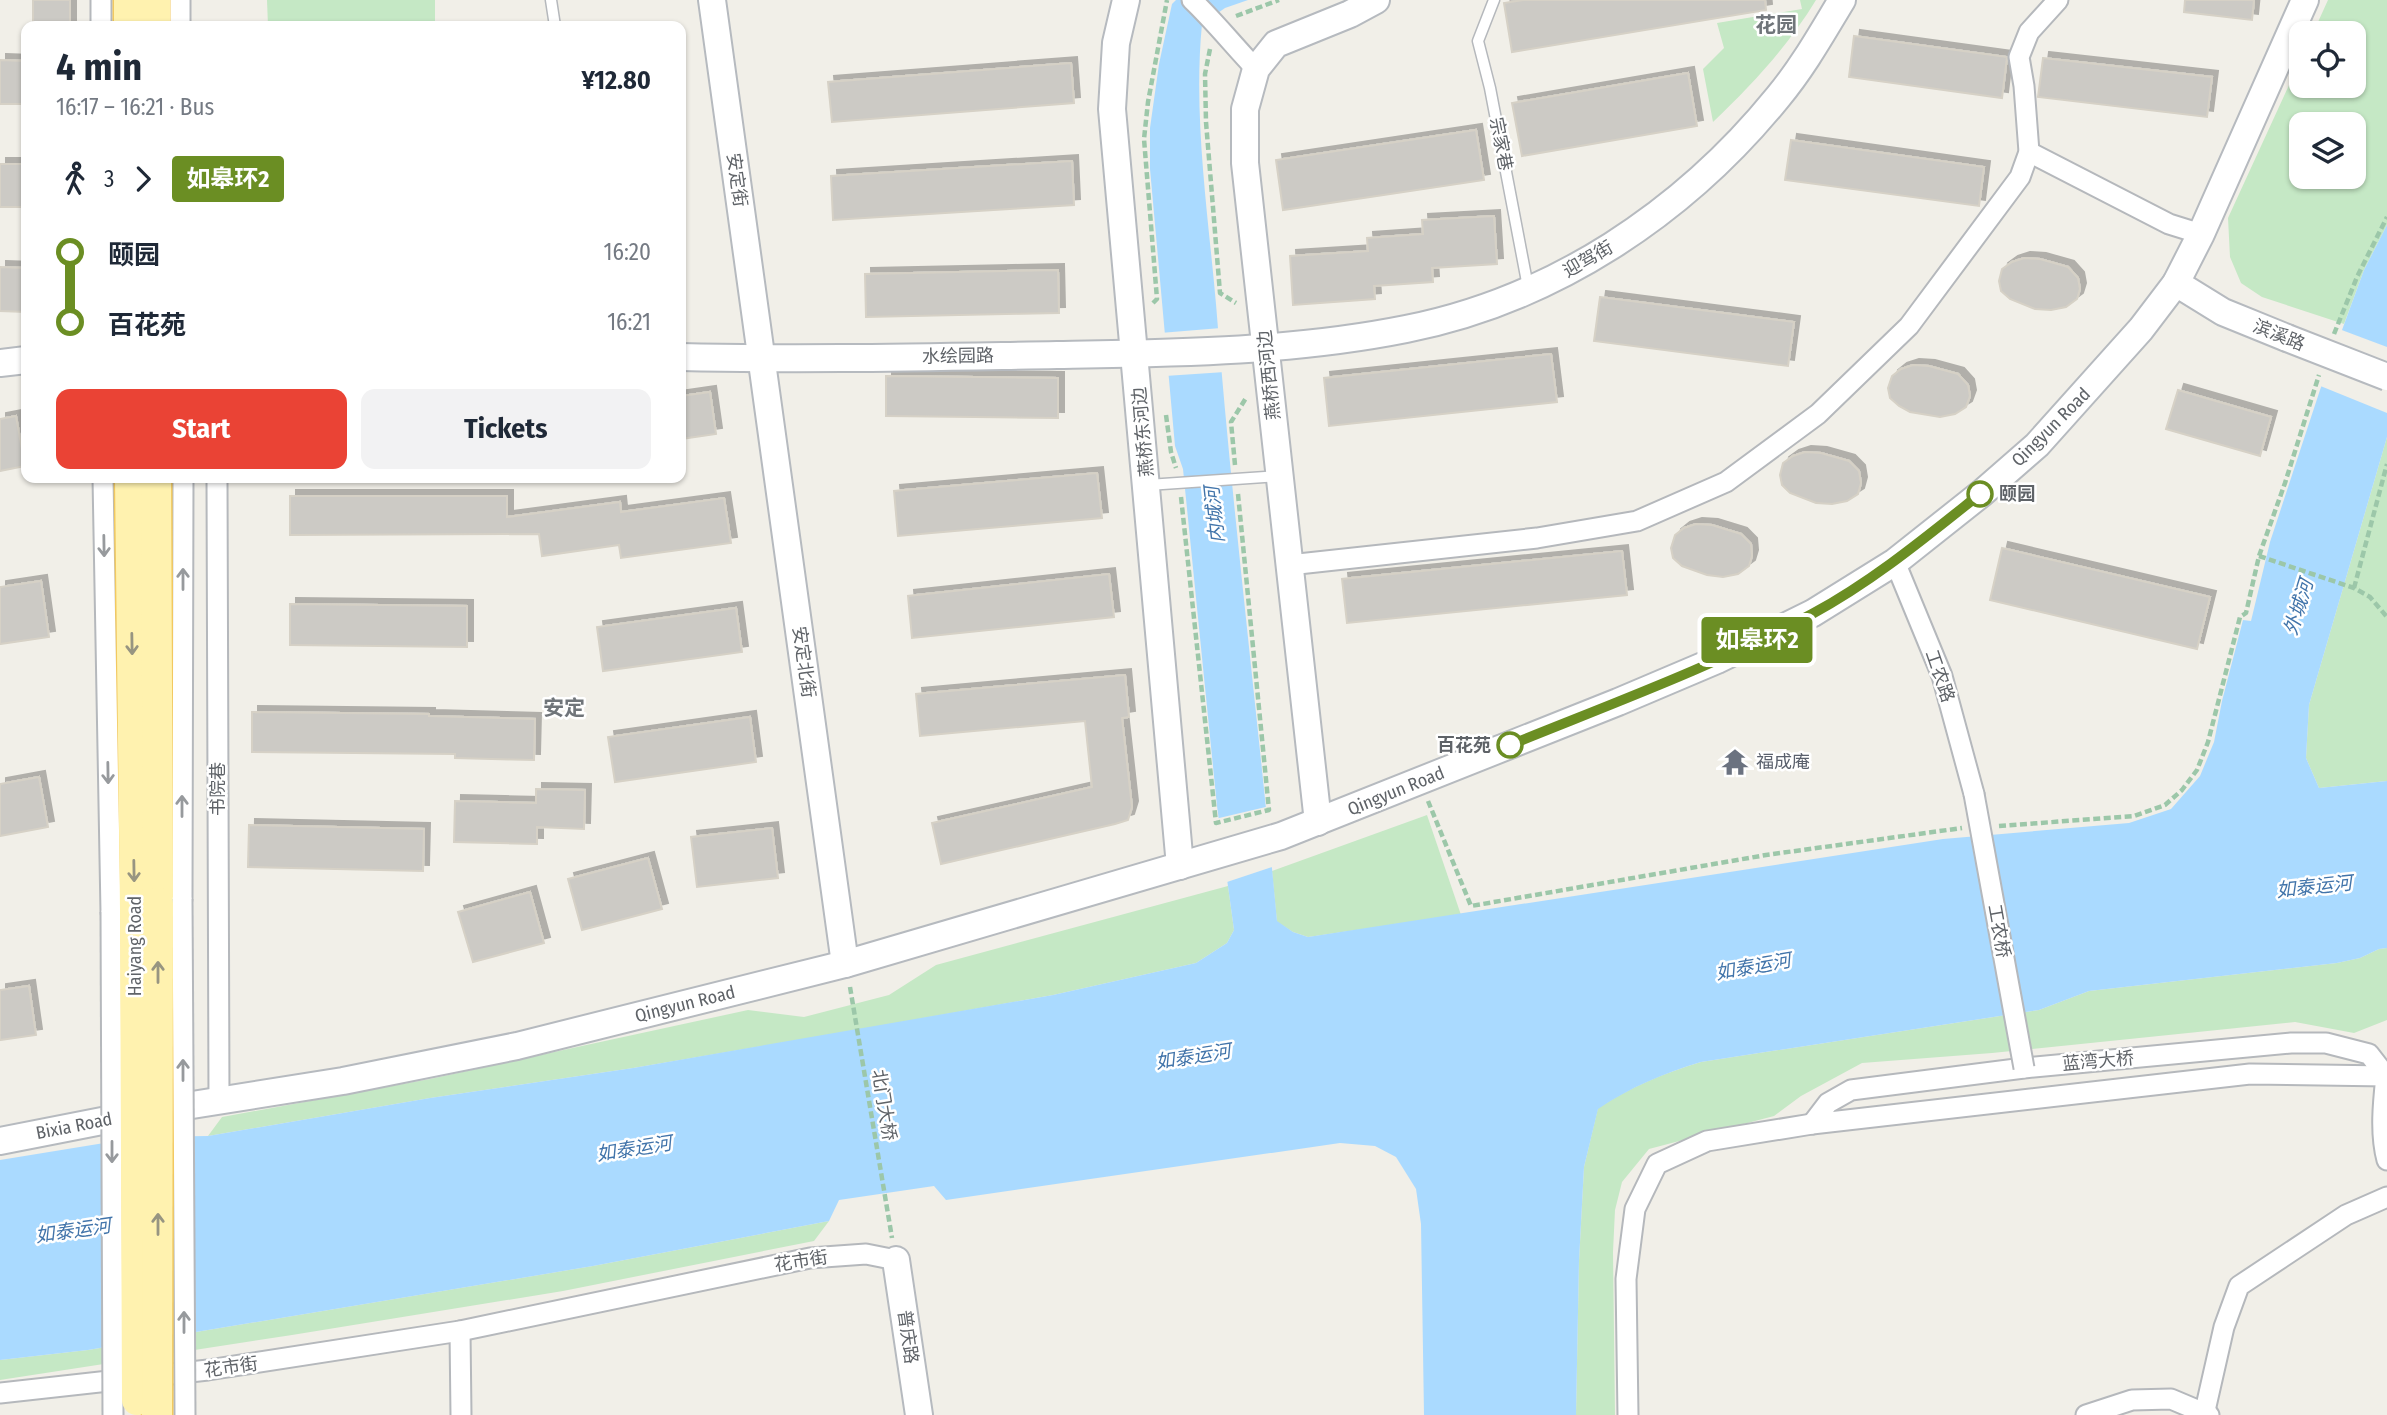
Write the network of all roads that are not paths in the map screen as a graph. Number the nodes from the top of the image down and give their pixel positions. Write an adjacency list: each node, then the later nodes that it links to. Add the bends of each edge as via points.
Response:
1 (101, 0): 14 (street)
2 (129, 0): 15 (main road)
3 (155, 0): 16 (main road)
4 (180, 0): 17 (street)
5 (551, 0): 18 (lane)
6 (712, 0): 28 (street, 安定街)
7 (1126, 0): 25 (street, 燕桥东河边, via 1115,43 1112,109 1133,322)
8 (1192, 0): 19 (street)
9 (1376, 0): 19 (street, 燕桥西河边, via 1276,44)
10 (1494, 0): 23 (lane, 宗家巷, via 1478,41)
11 (1842, 0): 23 (street, 迎驾街, via 1779,96 1734,149 1629,234)
12 (2058, 0): 20 (street, via 2029,32 2019,57)
13 (2305, 0): 21 (street, Qingyun Road)
14 (101, 21)
15 (129, 21)
16 (155, 21)
17 (180, 21)
18 (554, 21)
19 (1256, 69): 26 (street, 燕桥西河边, via 1245,109 1245,163)
20 (2029, 152): 21 (street, via 2169,224); 40 (street, via 2020,177 1909,326 1818,414 1726,482 1637,521 1536,538)
21 (2201, 234): 22 (street, Qingyun Road)
22 (2176, 283): 31 (street, 滨溪路, bridge, via 2224,312); 39 (street, Qingyun Road, via 2037,445)
23 (1529, 291): 26 (street, 迎驾街, via 1409,328)
24 (1235, 349): 25 (street, 水绘园路); 26 (street, 迎驾街)
25 (1147, 354): 28 (street, 水绘园路); 38 (street, 燕桥东河边)
26 (1266, 354): 32 (street, 燕桥西河边)
27 (686, 357): 28 (street, 水绘园路)
28 (762, 359): 45 (street, 安定北街)
29 (21, 361): 30 (street)
30 (0, 363)
31 (2387, 377)
32 (1279, 476): 38 (lane); 40 (street, 燕桥西河边)
33 (104, 483): 44 (street, one-way to 44)
34 (130, 483): 44 (main road, Haiyang Road, one-way to 44)
35 (156, 483): 44 (main road, Haiyang Road)
36 (183, 483): 44 (street, one-way to 36)
37 (217, 483): 48 (street, 书院巷)
38 (1147, 485): 43 (street, 燕桥东河边)
39 (1895, 562): 41 (street, 工农路, via 1942,676); 42 (street, Qingyun Road, via 1813,613 1717,660)
40 (1289, 565): 42 (street, 燕桥西河边)
41 (1974, 794): 46 (street, 工农桥, bridge)
42 (1318, 822): 43 (street, Qingyun Road)
43 (1180, 866): 45 (street, Qingyun Road)
44 (146, 906): 58 (street, one-way to 58, bridge); 59 (main road, Haiyang Road, bridge); 60 (main road, Haiyang Road, one-way to 44, bridge); 61 (street, one-way to 44, bridge)
45 (848, 976): 48 (street, Qingyun Road, via 343,1081)
46 (2024, 1068): 47 (street, 蓝湾大桥, via 2326,1043 2369,1054); 50 (street, 蓝湾大桥, via 1852,1090 1828,1103)
47 (2387, 1076): 50 (street, via 2250,1074); 52 (street, via 2383,1113)
48 (219, 1100): 49 (street, Qingyun Road)
49 (148, 1112): 51 (street, Bixia Road)
50 (1812, 1124): 64 (street, via 1707,1141 1657,1164 1635,1209 1626,1279)
51 (0, 1141)
52 (2387, 1160)
53 (2387, 1197): 57 (street, via 2346,1215 2239,1286 2224,1327)
54 (896, 1260): 55 (street, 花市街, via 866,1254 810,1258); 63 (street, 普庆路)
55 (460, 1331): 56 (street, 花市街, via 208,1370); 62 (street)
56 (0, 1393)
57 (2206, 1414): 65 (street, via 2171,1399 2132,1400)
58 (113, 1415)
59 (137, 1415)
60 (157, 1415)
61 (185, 1415)
62 (461, 1415)
63 (919, 1415)
64 (1629, 1415)
65 (2086, 1415)

